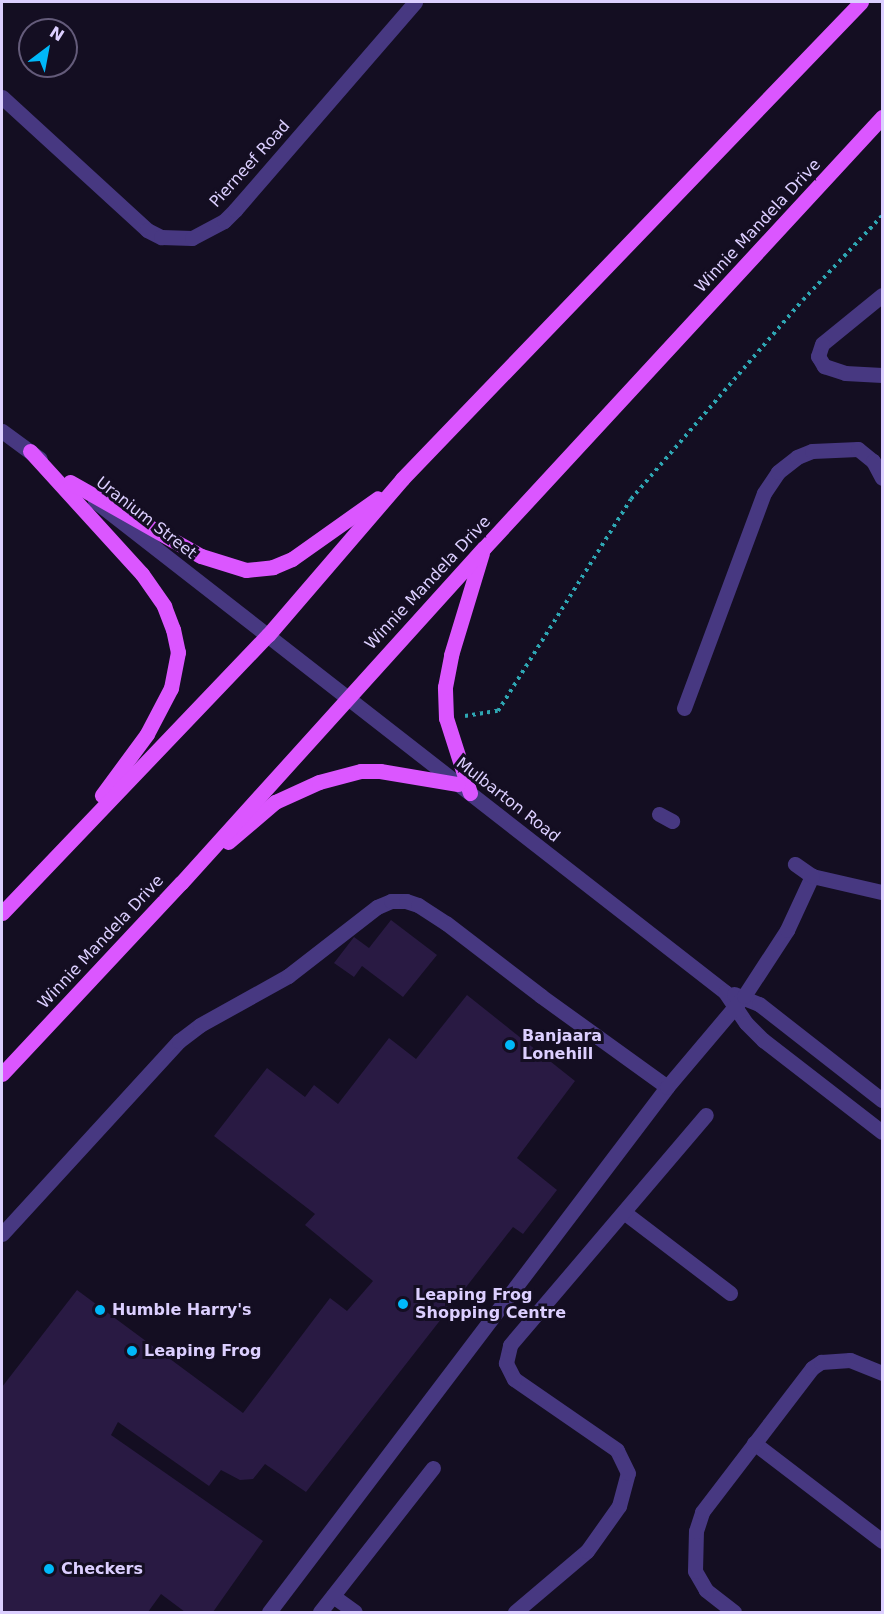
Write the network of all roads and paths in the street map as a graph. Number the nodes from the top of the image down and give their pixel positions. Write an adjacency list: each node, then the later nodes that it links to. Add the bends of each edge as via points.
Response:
1 (415, 2): 3 (street, Pierneef Road, via 235,210 224,221 192,238 161,237 147,230)
2 (861, 2): 11 (main road)
3 (2, 97)
4 (882, 117): 13 (main road, Winnie Mandela Drive)
5 (882, 216): 17 (path, via 802,300 631,499 498,711)
6 (882, 296): 7 (street, via 822,344 818,356 824,366 845,373)
7 (882, 375)
8 (2, 431): 9 (street, Uranium Street)
9 (30, 452): 12 (street, Uranium Street); 19 (main road, via 142,574 164,606 178,652 171,688 147,734)
10 (882, 478): 16 (street, via 873,461 858,449 812,451 778,472 764,493)
11 (402, 479): 12 (main road, via 292,559 273,567 246,570 201,556); 14 (main road)
12 (70, 482): 14 (street, Uranium Street)
13 (484, 548): 15 (main road, Winnie Mandela Drive); 17 (main road, via 451,655 445,687)
14 (268, 635): 15 (street, Mulbarton Road); 19 (main road)
15 (347, 698): 18 (street, Mulbarton Road); 22 (main road, Winnie Mandela Drive)
16 (684, 708)
17 (446, 718): 18 (main road)
18 (464, 789): 22 (main road, via 380,771 361,771 319,782 275,802); 25 (street, Mulbarton Road)
19 (70, 839): 24 (main road)
20 (795, 864): 21 (street)
21 (812, 876): 23 (street); 25 (street, via 787,930)
22 (181, 883): 26 (main road, Winnie Mandela Drive)
23 (882, 892)
24 (2, 913)
25 (739, 1002): 27 (street); 28 (street, Mulbarton Road, via 787,1024); 30 (street, via 764,1040)
26 (2, 1074)
27 (667, 1087): 32 (street, via 446,923 418,905 392,901 377,907 288,976 179,1041); 39 (street)
28 (882, 1100)
29 (706, 1115): 31 (street)
30 (882, 1132)
31 (625, 1213): 33 (street); 42 (street, via 510,1345 507,1354 506,1363 514,1378 617,1450 628,1473 619,1506 587,1551)
32 (2, 1234)
33 (730, 1293)
34 (882, 1373): 35 (street, via 850,1360 821,1362 805,1375)
35 (754, 1443): 37 (street); 43 (street, via 702,1512 696,1531 695,1571 706,1590)
36 (434, 1468): 38 (street)
37 (882, 1541)
38 (333, 1596): 40 (street); 41 (street)
39 (269, 1612)
40 (320, 1612)
41 (355, 1612)
42 (515, 1612)
43 (734, 1612)

